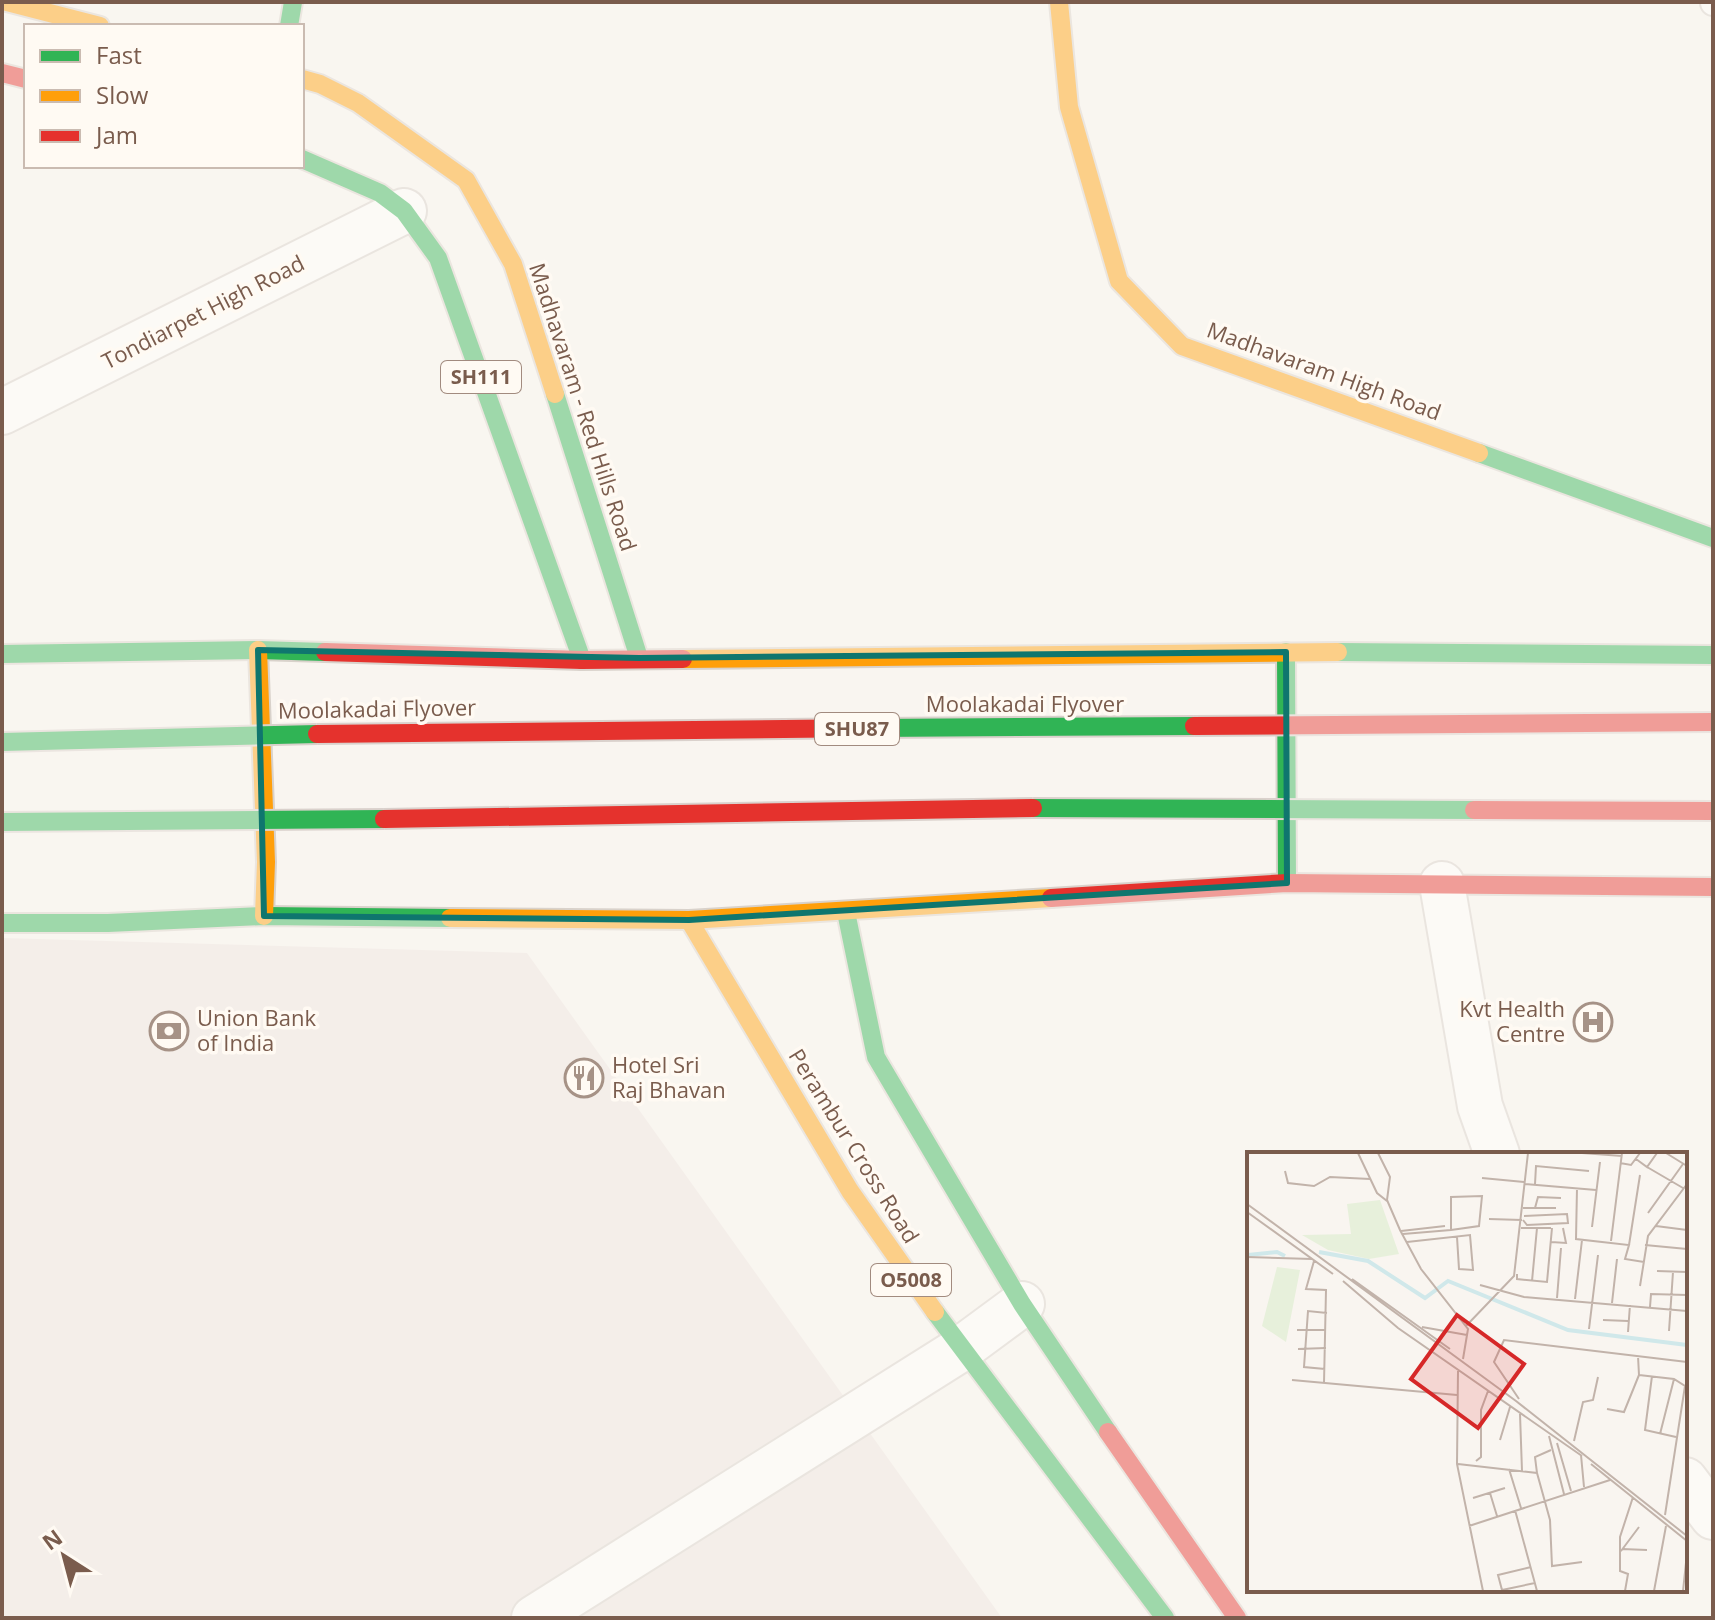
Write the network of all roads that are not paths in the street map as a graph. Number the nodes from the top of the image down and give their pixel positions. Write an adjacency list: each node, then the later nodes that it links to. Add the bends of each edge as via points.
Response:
1 (7, 2): 4 (main road)
2 (293, 2): 5 (main road)
3 (1059, 2): 12 (main road, Madhavaram High Road, via 1069,107 1119,281 1182,346)
4 (92, 24)
5 (289, 24)
6 (2, 73): 7 (main road)
7 (24, 78)
8 (304, 80): 17 (main road, Madhavaram - Red Hills Road / SH111, via 358,103 466,180 513,264)
9 (304, 160): 10 (main road, SH111, via 380,193)
10 (404, 211): 11 (street, Tondiarpet High Road); 18 (main road, SH111, via 438,258)
11 (2, 412)
12 (1713, 538)
13 (258, 650): 15 (main road); 18 (main road); 27 (main road)
14 (1286, 652): 16 (main road); 17 (main road); 23 (main road)
15 (2, 654)
16 (1713, 655)
17 (639, 658): 18 (main road)
18 (582, 660)
19 (1713, 722): 20 (main road, Moolakadai Flyover / SHU87, bridge, via 393,732)
20 (2, 742)
21 (1713, 811): 22 (main road, bridge, via 943,808)
22 (2, 822)
23 (1287, 883): 24 (main road); 26 (main road)
24 (1442, 884): 25 (main road); 30 (street, via 1480,1106)
25 (1713, 887)
26 (846, 912): 28 (main road); 31 (main road, via 876,1057)
27 (264, 916): 28 (main road); 29 (main road)
28 (689, 920): 32 (main road, Perambur Cross Road / O5008, via 850,1191)
29 (2, 923)
30 (1496, 1152)
31 (1022, 1304): 32 (street); 37 (main road)
32 (961, 1349): 35 (street); 36 (main road, Perambur Cross Road / O5008)
33 (1687, 1483): 34 (street)
34 (1713, 1517)
35 (534, 1618)
36 (1165, 1618)
37 (1237, 1618)

